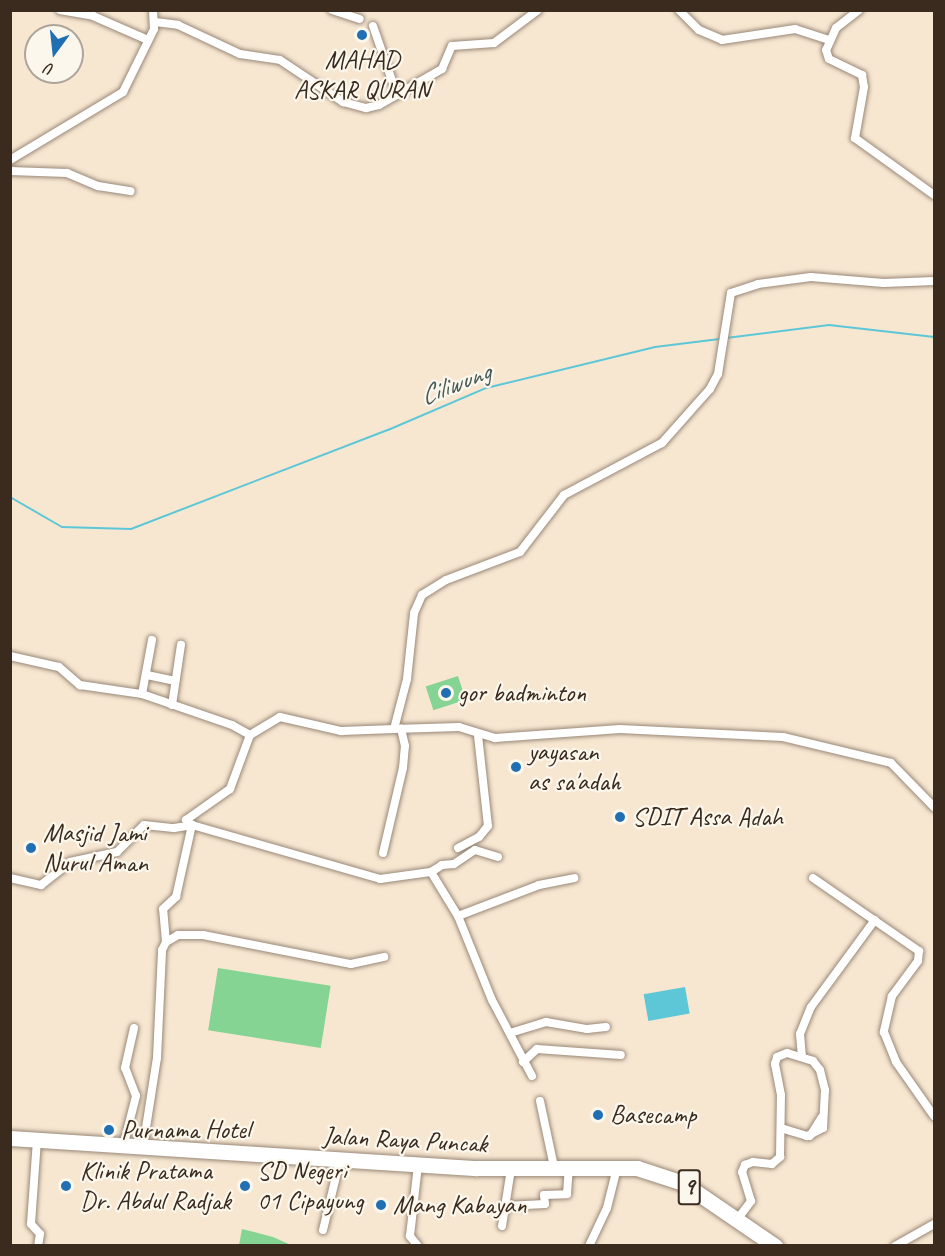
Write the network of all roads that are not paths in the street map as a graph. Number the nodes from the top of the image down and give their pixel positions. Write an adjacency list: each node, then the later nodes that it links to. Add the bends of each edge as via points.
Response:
1 (60, 10): 10 (street, via 93,16)
2 (153, 10): 8 (street)
3 (332, 10): 7 (street)
4 (538, 10): 12 (street, via 494,43 452,46 442,69)
5 (679, 10): 11 (street, via 699,30 716,39 740,40 795,29)
6 (859, 10): 11 (street, via 840,24)
7 (360, 19)
8 (155, 22): 10 (street); 12 (street, via 178,26 240,54 280,60 350,106 372,107)
9 (373, 26): 12 (street)
10 (148, 40): 13 (street, via 123,92)
11 (828, 40): 16 (street, via 827,57 855,69 863,79 855,138)
12 (397, 95)
13 (10, 160)
14 (10, 171): 15 (street, via 67,173 98,186)
15 (131, 191)
16 (934, 195)
17 (934, 280): 25 (street, via 884,283 811,277 731,293 720,359 710,389 662,443 564,495 517,554 456,576 422,596 414,613)
18 (152, 640): 21 (street)
19 (181, 645): 22 (street)
20 (10, 656): 23 (street, via 59,667 80,685)
21 (147, 675): 22 (street); 23 (street)
22 (175, 681): 24 (street)
23 (142, 694): 24 (street)
24 (172, 705): 26 (street, via 232,724)
25 (397, 729): 26 (street, via 341,731 280,717); 27 (street, via 459,727); 31 (street, via 405,746 403,768)
26 (250, 735): 29 (street, via 230,789 186,820)
27 (478, 735): 28 (street, via 522,738 620,729 783,737 891,763); 30 (street, via 488,826 479,837)
28 (934, 807)
29 (192, 825): 33 (street, via 380,879); 34 (street, via 144,825 117,852 70,862 41,885 27,885); 39 (street, via 176,897 164,909)
30 (458, 848)
31 (383, 853)
32 (498, 858): 33 (street, via 475,850 454,864)
33 (431, 872): 37 (street)
34 (10, 878)
35 (574, 878): 37 (street, via 539,885)
36 (813, 878): 38 (street)
37 (458, 916): 43 (street, via 473,958)
38 (875, 920): 45 (street, via 811,1007 800,1034); 49 (street, via 919,951 918,961 891,996 884,1032 896,1062)
39 (165, 942): 40 (street, via 178,935 203,935 351,964); 54 (street, via 157,1058)
40 (384, 957)
41 (606, 1027): 43 (street, via 587,1029 546,1022)
42 (134, 1028): 53 (street, via 125,1068 135,1096)
43 (510, 1034): 46 (street)
44 (621, 1055): 46 (street, via 537,1049)
45 (802, 1057): 50 (street, via 783,1053 775,1061); 50 (street, via 815,1063 825,1081 822,1129 810,1136)
46 (523, 1062): 47 (street)
47 (532, 1076)
48 (540, 1101): 56 (street)
49 (934, 1116)
50 (781, 1128): 62 (street, via 778,1160 767,1165 750,1162 743,1168 751,1201)
51 (10, 1138): 52 (highway, Jalan Raya Puncak / 9)
52 (37, 1140): 53 (highway, Jalan Raya Puncak / 9); 66 (street, via 31,1224 40,1234)
53 (123, 1147): 54 (highway, Jalan Raya Puncak / 9)
54 (143, 1149): 55 (highway, Jalan Raya Puncak / 9)
55 (340, 1160): 57 (highway, Jalan Raya Puncak / 9); 65 (street)
56 (554, 1162)
57 (418, 1165): 60 (highway, Jalan Raya Puncak / 9); 67 (street, via 410,1236)
58 (617, 1167): 59 (highway, Jalan Raya Puncak / 9); 62 (highway, Jalan Raya Puncak / 9, via 652,1170 674,1179); 68 (street, via 607,1208)
59 (569, 1168): 60 (highway, Jalan Raya Puncak / 9); 61 (street, via 567,1194 544,1196 545,1204)
60 (510, 1169): 61 (street)
61 (507, 1206): 64 (street)
62 (736, 1221): 69 (highway, Jalan Raya Puncak / 9)
63 (934, 1224): 70 (street)
64 (502, 1226)
65 (323, 1230)
66 (38, 1245)
67 (418, 1245)
68 (589, 1245)
69 (775, 1245)
70 (895, 1245)

